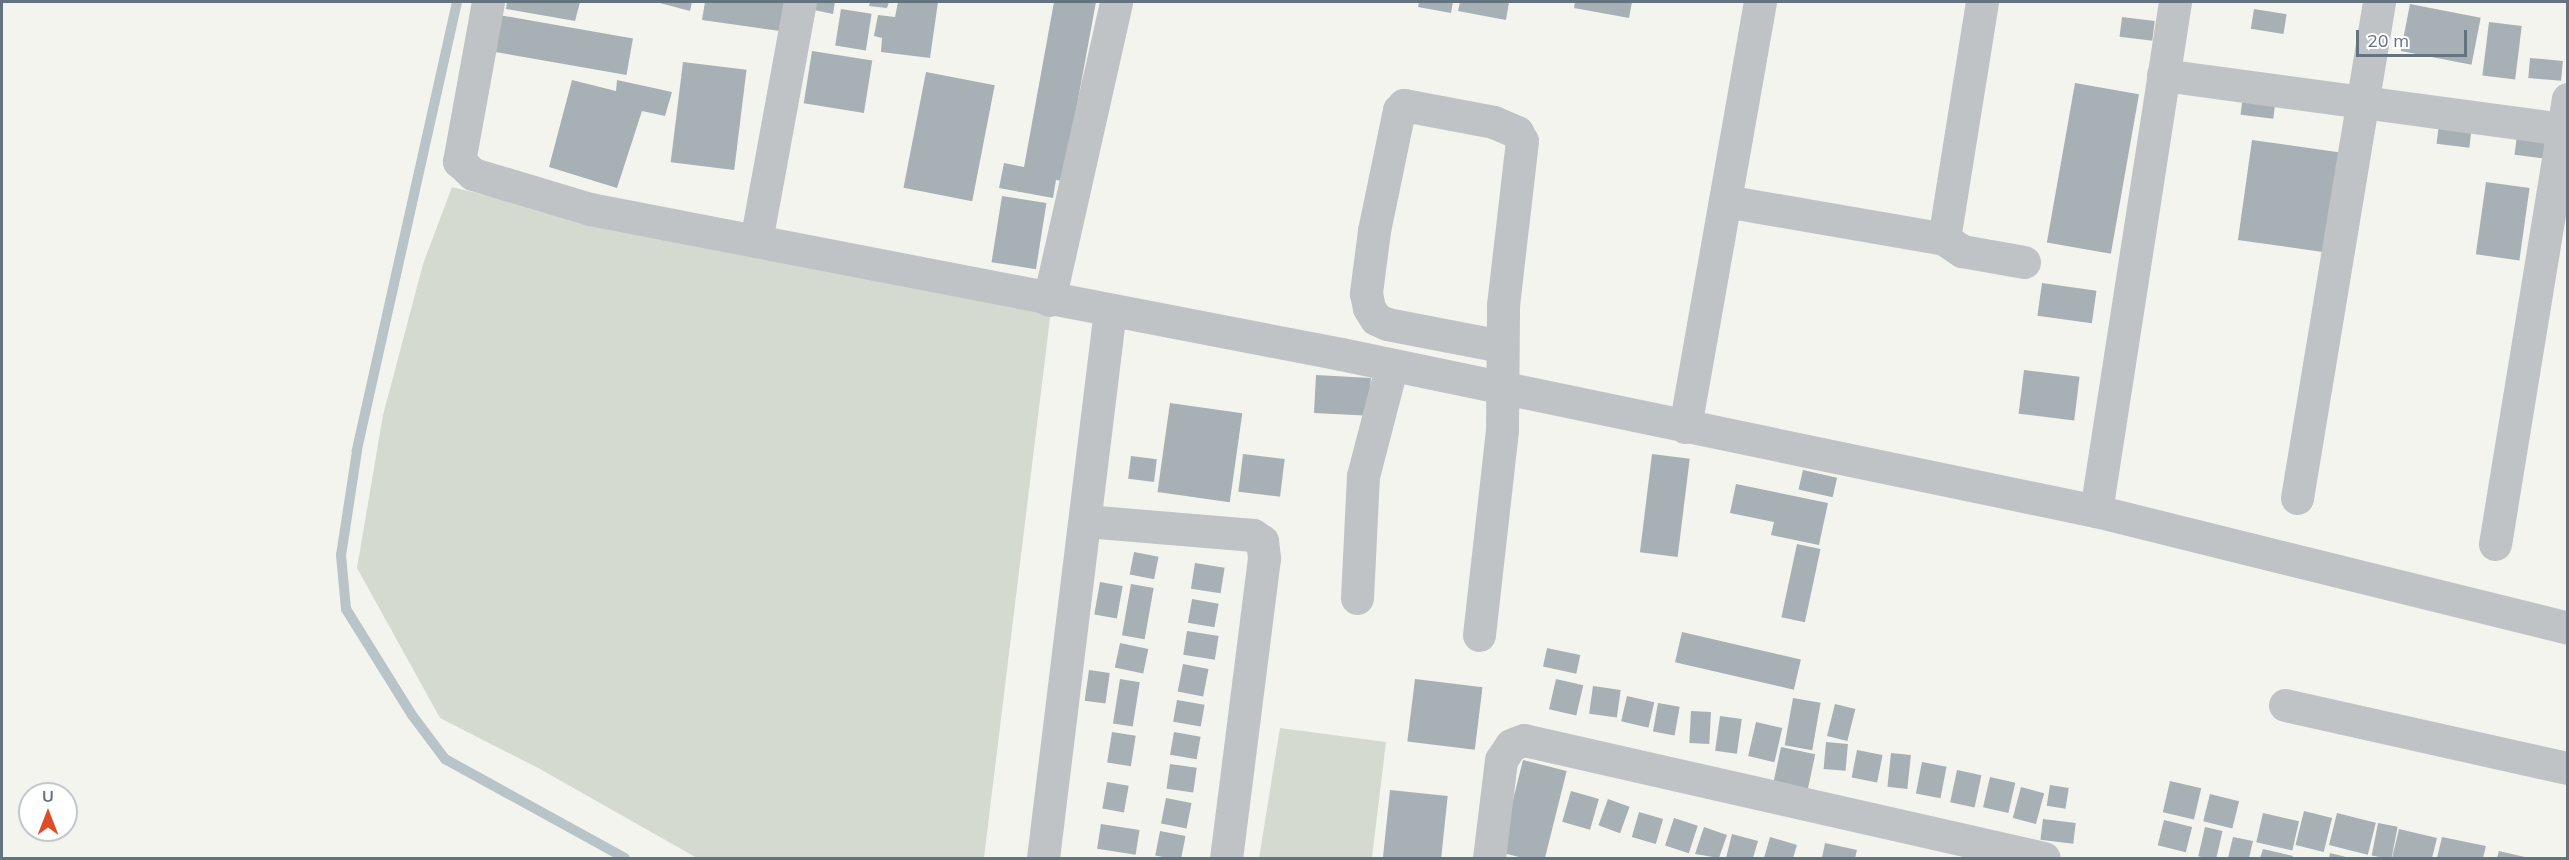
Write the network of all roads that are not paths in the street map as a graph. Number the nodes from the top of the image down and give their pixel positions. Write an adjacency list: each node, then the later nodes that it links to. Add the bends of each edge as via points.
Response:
1 (488, 2): 13 (street, via 459,161 473,174 590,209)
2 (800, 2): 13 (street)
3 (1116, 2): 15 (street)
4 (1760, 2): 11 (street)
5 (1982, 2): 12 (street)
6 (2175, 2): 8 (street)
7 (2379, 2): 9 (street)
8 (2163, 75): 9 (street); 22 (street)
9 (2363, 100): 10 (street); 21 (street)
10 (2566, 119): 24 (street)
11 (1725, 201): 12 (street); 20 (street)
12 (1944, 239): 14 (street, via 1962,251)
13 (756, 241): 15 (street)
14 (2024, 262)
15 (1049, 300): 16 (street)
16 (1110, 310): 18 (street); 23 (street)
17 (1501, 346): 17 (street, via 1387,324 1376,319 1369,308 1366,293 1374,231 1404,105 1494,122 1517,132 1522,141); 19 (street)
18 (1392, 364): 19 (street); 25 (street, via 1363,476)
19 (1504, 388): 20 (street); 27 (street)
20 (1685, 427): 22 (street)
21 (2297, 498)
22 (2096, 511): 26 (street)
23 (1086, 521): 30 (street); 31 (street, via 1253,535 1262,541 1264,558)
24 (2495, 544)
25 (1357, 597)
26 (2568, 628)
27 (1479, 635)
28 (2285, 705): 29 (street)
29 (2568, 768)
30 (1043, 858)
31 (1226, 858)
32 (1489, 858): 33 (street, via 1502,760 1511,745 1524,740)
33 (2044, 858)

